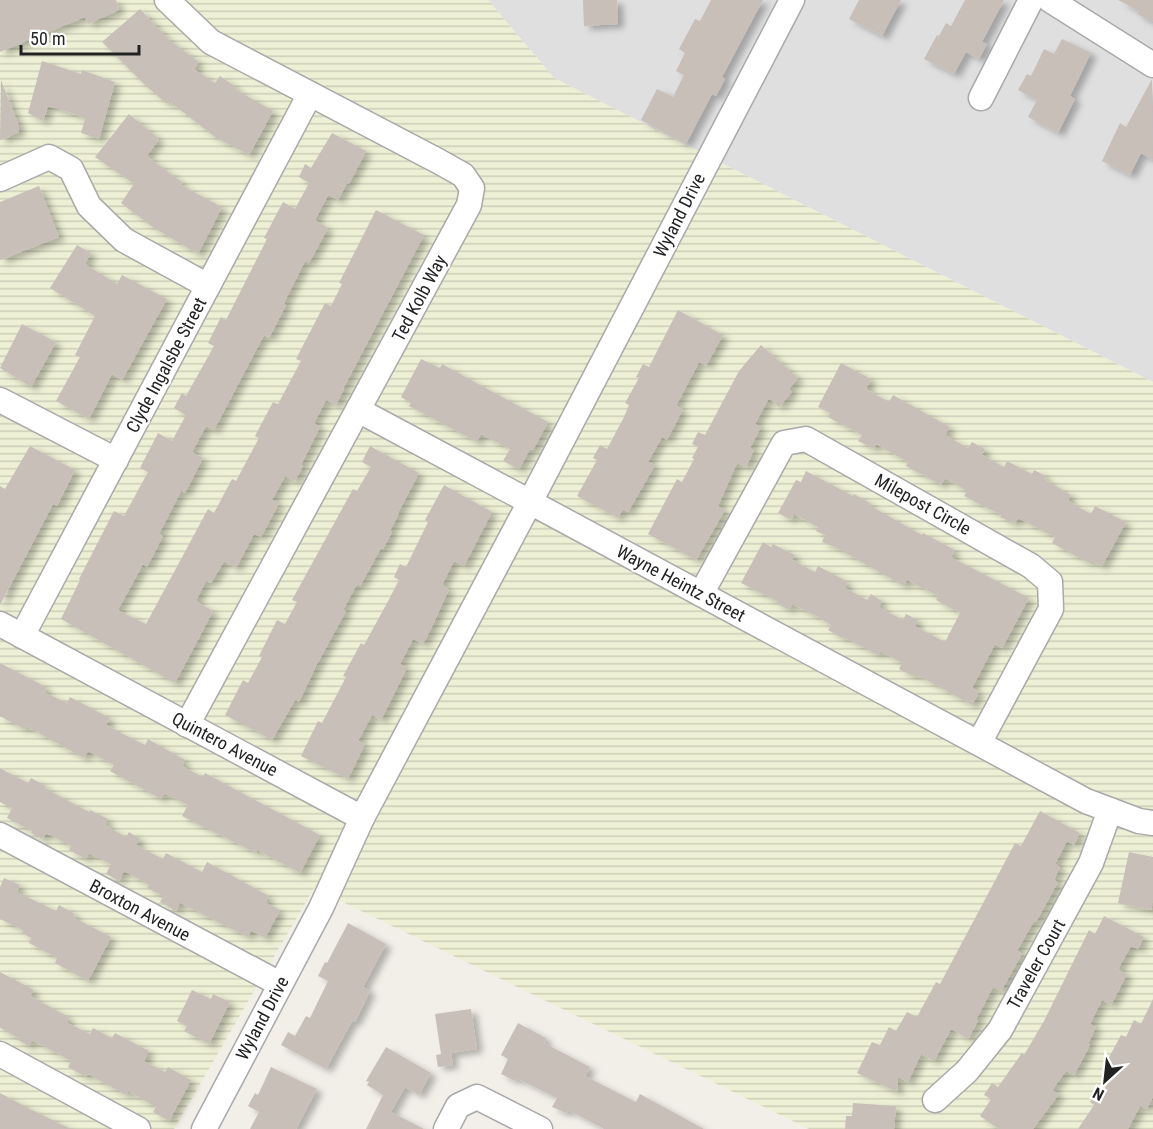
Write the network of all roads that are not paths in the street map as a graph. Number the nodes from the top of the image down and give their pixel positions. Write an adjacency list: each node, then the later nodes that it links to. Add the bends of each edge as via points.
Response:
1 (167, 0): 6 (street, Ted Kolb Way, via 211,42)
2 (792, 0): 13 (street, Wyland Drive)
3 (1031, 0): 7 (street)
4 (1050, 0): 5 (street)
5 (1153, 64)
6 (310, 94): 9 (street, Clyde Ingalsbe Street); 11 (street, Ted Kolb Way, via 463,174 472,188 469,205)
7 (981, 98)
8 (0, 178): 9 (street, via 50,157 71,169 89,206 124,240)
9 (208, 286): 12 (street, Clyde Ingalsbe Street)
10 (0, 400): 12 (street)
11 (358, 410): 13 (street, Wayne Heintz Street); 17 (street, Ted Kolb Way)
12 (116, 460): 16 (street, Clyde Ingalsbe Street)
13 (530, 501): 14 (street, Wayne Heintz Street); 20 (street)
14 (701, 594): 18 (street, Wayne Heintz Street); 18 (street, Milepost Circle, via 784,443 806,439 1031,566 1050,582 1052,609)
15 (0, 624): 16 (street, Quintero Avenue)
16 (22, 636): 17 (street, Quintero Avenue)
17 (187, 725): 20 (street, Quintero Avenue)
18 (980, 743): 19 (street, Wayne Heintz Street)
19 (1110, 810): 21 (street, Wayne Heintz Street); 25 (street, Traveler Court, via 1091,862 1000,1030 967,1071)
20 (362, 818): 23 (street, Wyland Drive, via 321,908)
21 (1153, 823)
22 (0, 835): 23 (street, Broxton Avenue)
23 (280, 984): 27 (street, Wyland Drive)
24 (0, 1054): 26 (street)
25 (935, 1100)
26 (138, 1129)
27 (204, 1129)
28 (446, 1129): 29 (street, via 458,1106 477,1097)
29 (540, 1129)

